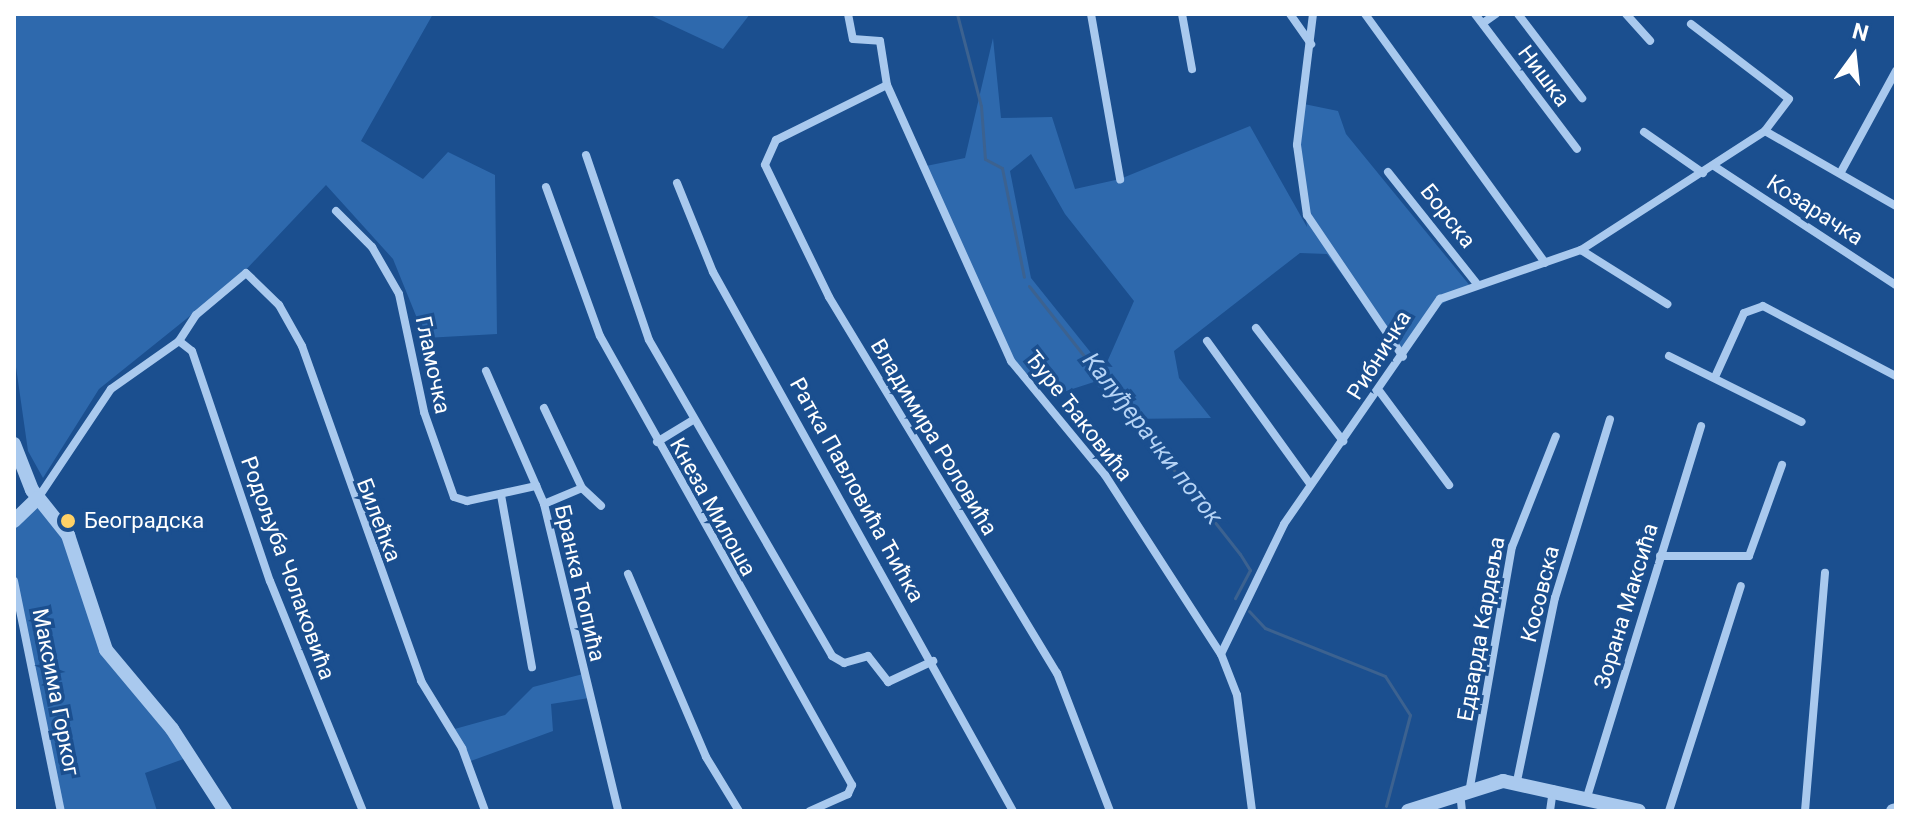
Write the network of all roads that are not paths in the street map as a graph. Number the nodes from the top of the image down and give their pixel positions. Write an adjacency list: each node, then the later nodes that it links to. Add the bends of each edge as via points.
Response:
1 (848, 14): 17 (street, Ђуре Ђаковића, via 853,39 880,41)
2 (1091, 14): 27 (street, via 1122,161)
3 (1182, 14): 15 (street)
4 (1290, 14): 14 (street)
5 (1313, 14): 14 (street)
6 (1365, 14): 33 (street)
7 (1475, 14): 11 (street, Нишка)
8 (1496, 14): 11 (street)
9 (1518, 14): 18 (street, Нишка)
10 (1626, 14): 13 (street)
11 (1483, 23): 21 (street, Нишка)
12 (1691, 24): 19 (street, Рибничка, via 1789,99)
13 (1650, 41)
14 (1311, 44): 41 (street, via 1297,145 1307,215)
15 (1192, 69)
16 (1896, 71): 24 (street)
17 (887, 85): 70 (street, Ђуре Ђаковића, via 1011,361 1105,475); 86 (street, Владимира Роловића, via 831,107 770,145 765,165 829,297 1057,673)
18 (1582, 98)
19 (1765, 131): 23 (street, Рибничка); 24 (street)
20 (1644, 132): 26 (street)
21 (1577, 149)
22 (586, 155): 48 (street, Кнеза Милоша, via 636,310)
23 (1714, 166): 26 (street, Рибничка); 35 (street, Козарачка)
24 (1842, 170): 30 (street)
25 (1388, 172): 34 (street, Борска)
26 (1703, 173): 32 (street, Рибничка)
27 (1120, 179)
28 (677, 183): 71 (street, Ратка Павловића Ћићка, via 713,272)
29 (546, 187): 53 (street, Кнеза Милоша, via 591,318)
30 (1895, 203)
31 (336, 211): 60 (street, Гламочка, via 372,247 395,286 448,487 460,500)
32 (1581, 250): 33 (street, Рибничка); 36 (street)
33 (1545, 263): 34 (street, Рибничка)
34 (1478, 285): 41 (street, Рибничка, via 1440,299 1416,325)
35 (1896, 285)
36 (1667, 304)
37 (1256, 328): 52 (street)
38 (179, 341): 61 (street, via 111,389); 80 (street, Родољуба Чолаковића, via 192,351 270,581); 81 (street, Билећка, via 225,289 246,273 258,277 302,346 421,681 462,748)
39 (1207, 341): 56 (street)
40 (1669, 356): 44 (street)
41 (1403, 357): 45 (street, Рибничка)
42 (486, 371): 58 (street, Бранка Ћопића)
43 (1896, 376): 44 (street, via 1763,306 1744,313)
44 (1715, 377): 49 (street)
45 (1380, 392): 52 (street, Рибничка); 57 (street)
46 (544, 408): 59 (street)
47 (1610, 419): 73 (street, Косовска, via 1555,598)
48 (693, 420): 53 (street); 71 (street, Кнеза Милоша, via 837,662 868,656 888,682)
49 (1802, 422)
50 (1701, 426): 65 (street, Зорана Максића)
51 (1556, 436): 75 (street, Едварда Кардеља, via 1512,547)
52 (1343, 441): 56 (street, Рибничка)
53 (657, 442): 84 (street, Кнеза Милоша, via 852,785 848,794)
54 (14, 444): 61 (street)
55 (1782, 465): 65 (street, via 1749,556)
56 (1310, 484): 70 (street, Рибничка, via 1235,612)
57 (1449, 485)
58 (536, 486): 60 (street, Гламочка); 62 (street, Бранка Ћопића)
59 (582, 488): 62 (street); 63 (street)
60 (501, 495): 72 (street)
61 (38, 498): 64 (street); 79 (street, via 68,535 106,650 172,729)
62 (544, 504): 82 (street, Бранка Ћопића)
63 (601, 506)
64 (14, 521)
65 (1660, 556): 76 (street, Зорана Максића)
66 (1825, 573): 93 (street)
67 (628, 574): 83 (street, via 706,757)
68 (14, 581): 78 (street, Максима Горког)
69 (1741, 586): 92 (street)
70 (1221, 654): 87 (street, Ђуре Ђаковића, via 1237,695)
71 (933, 661): 85 (street, Ратка Павловића Ћићка)
72 (532, 667)
73 (1517, 781): 74 (street); 75 (street)
74 (1553, 788): 76 (street); 90 (street)
75 (1464, 789): 88 (street); 89 (street, Едварда Кардеља)
76 (1587, 797): 77 (street)
77 (1622, 809): 91 (street)
78 (61, 811)
79 (225, 811)
80 (363, 811)
81 (485, 811)
82 (618, 811)
83 (739, 811)
84 (810, 811)
85 (1013, 811)
86 (1110, 811)
87 (1252, 811)
88 (1408, 811)
89 (1462, 811)
90 (1550, 811)
91 (1639, 811)
92 (1669, 811)
93 (1805, 811)

